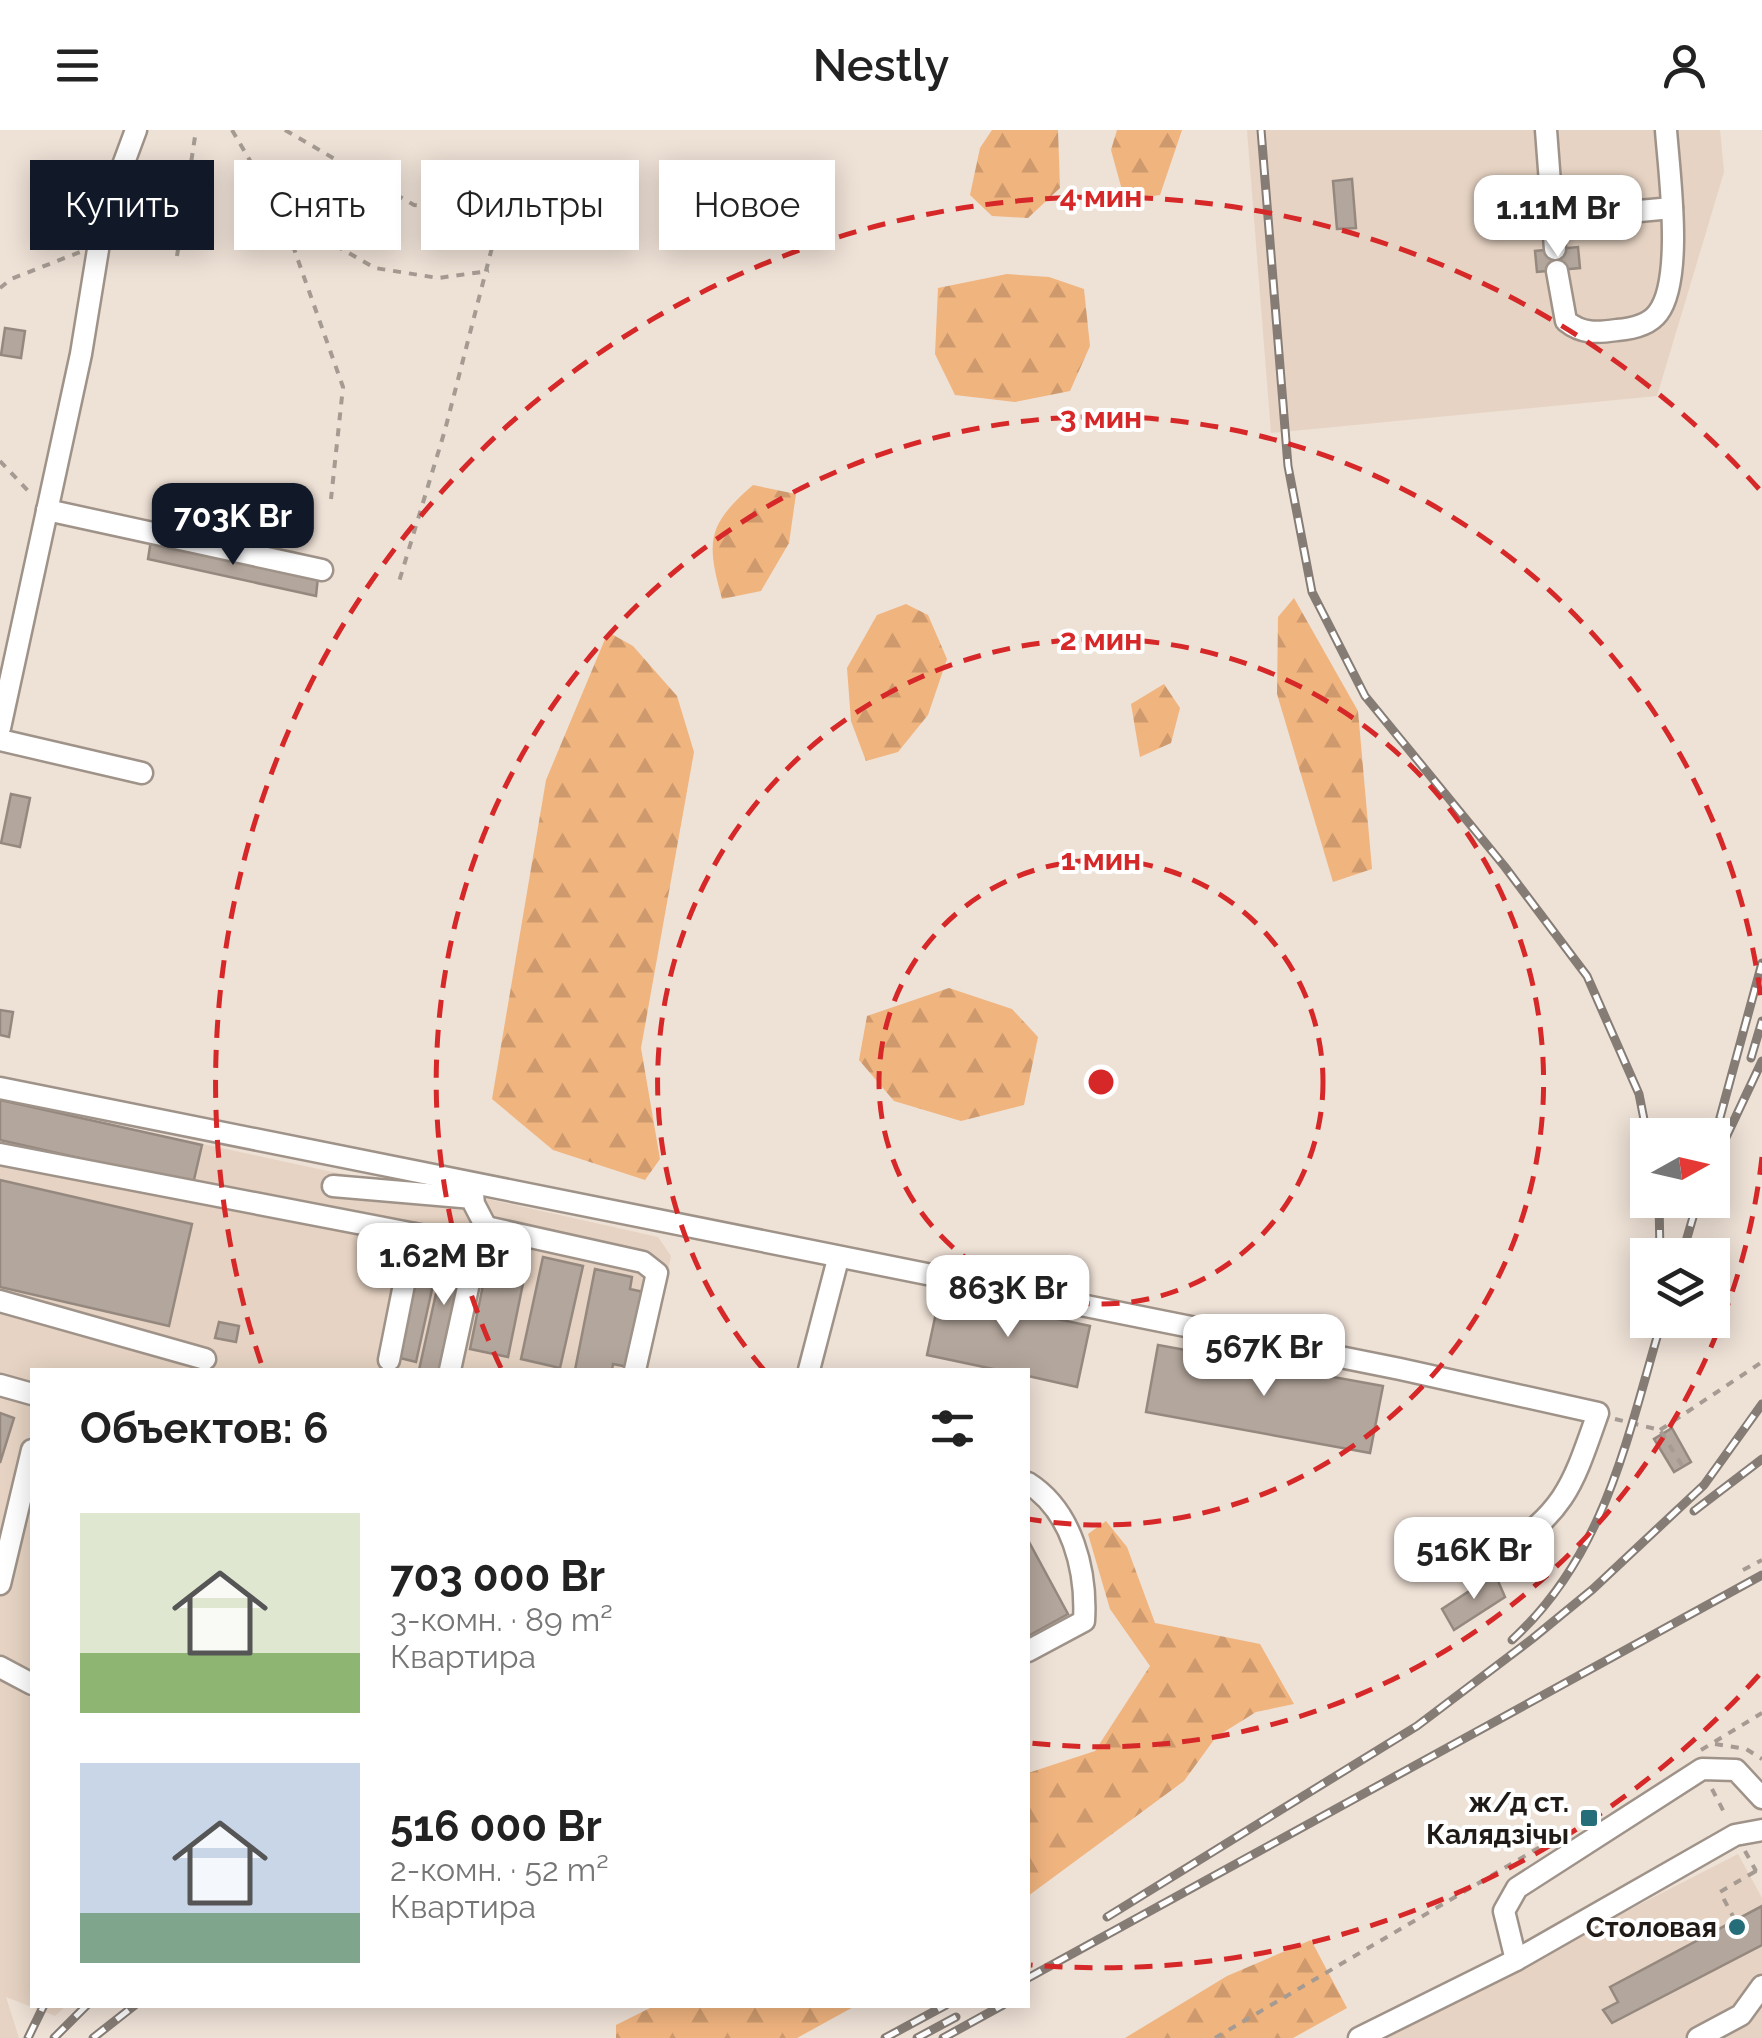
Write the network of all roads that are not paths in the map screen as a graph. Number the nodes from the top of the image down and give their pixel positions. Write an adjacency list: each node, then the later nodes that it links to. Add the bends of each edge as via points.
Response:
1 (136, 130): 6 (street, via 103,219)
2 (1546, 130): 5 (street)
3 (1666, 130): 4 (street)
4 (1672, 208): 5 (street); 5 (street, via 1667,292 1658,313 1644,324 1600,332 1566,322)
5 (1552, 219)
6 (47, 510): 7 (street); 8 (street)
7 (322, 570)
8 (0, 728)
9 (0, 740): 10 (street)
10 (142, 773)
11 (0, 1088): 14 (street)
12 (0, 1154): 15 (street)
13 (333, 1186): 14 (street)
14 (473, 1191): 16 (street); 17 (street)
15 (414, 1234): 16 (street); 20 (street)
16 (482, 1237): 21 (street); 22 (street, via 643,1262 657,1273)
17 (838, 1259): 23 (street); 28 (street, via 1598,1413 1572,1488 1538,1528)
18 (0, 1302): 19 (street)
19 (206, 1358)
20 (388, 1360)
21 (450, 1368)
22 (635, 1368)
23 (811, 1368)
24 (0, 1385): 25 (street)
25 (30, 1393)
26 (30, 1458): 29 (street)
27 (1030, 1484): 30 (street, via 1050,1497 1063,1519 1085,1580 1084,1621)
28 (1496, 1557)
29 (0, 1584)
30 (1030, 1650)
31 (0, 1667): 32 (street)
32 (30, 1683)
33 (1762, 1798): 35 (street, via 1736,1770 1702,1769 1518,1888 1504,1911)
34 (1762, 1830): 35 (street, via 1736,1835)
35 (1516, 1960): 37 (street)
36 (1760, 1992): 38 (street, via 1741,2014)
37 (1360, 2038)
38 (1698, 2038)

